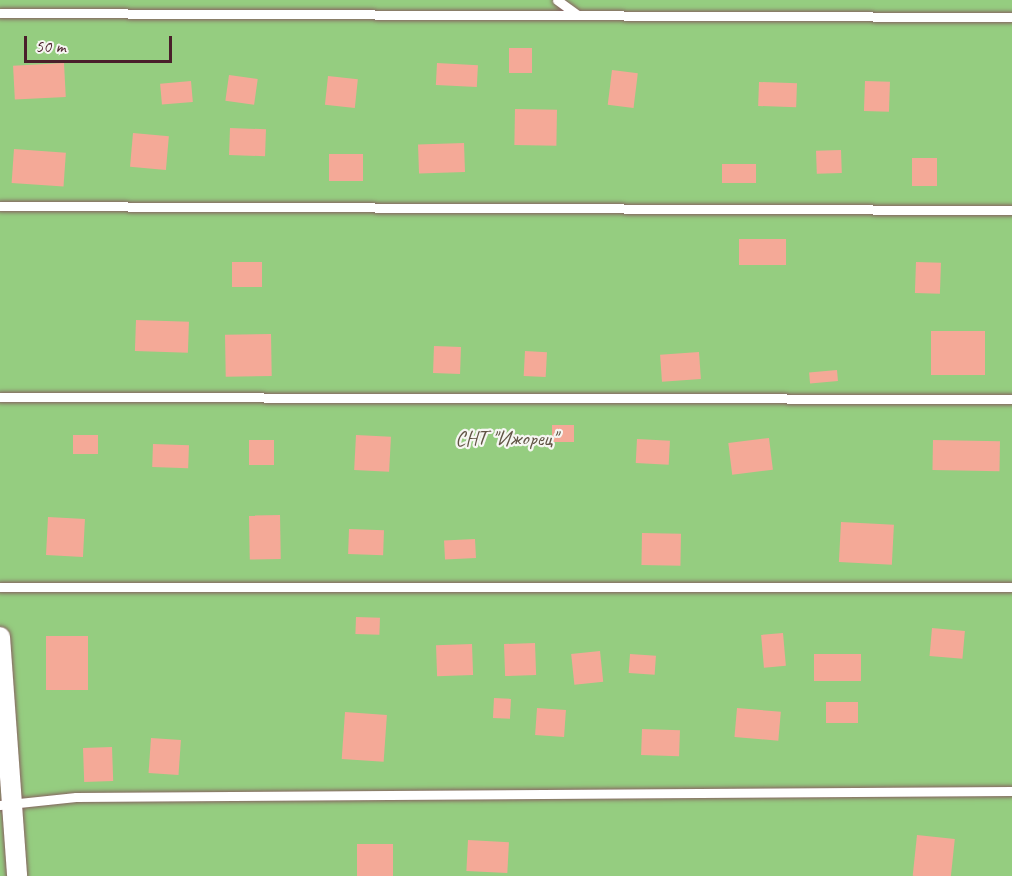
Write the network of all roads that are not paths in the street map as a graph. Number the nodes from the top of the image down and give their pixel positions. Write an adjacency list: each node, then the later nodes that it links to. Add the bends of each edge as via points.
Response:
1 (557, 0): 3 (lane)
2 (0, 13): 3 (lane)
3 (576, 14): 4 (lane)
4 (1012, 17)
5 (0, 206): 6 (lane)
6 (1012, 210)
7 (0, 397): 8 (lane)
8 (1012, 399)
9 (0, 587): 10 (lane)
10 (1012, 587)
11 (0, 637): 13 (street)
12 (1012, 791): 13 (lane, via 88,796)
13 (6, 804): 14 (street)
14 (17, 876)

